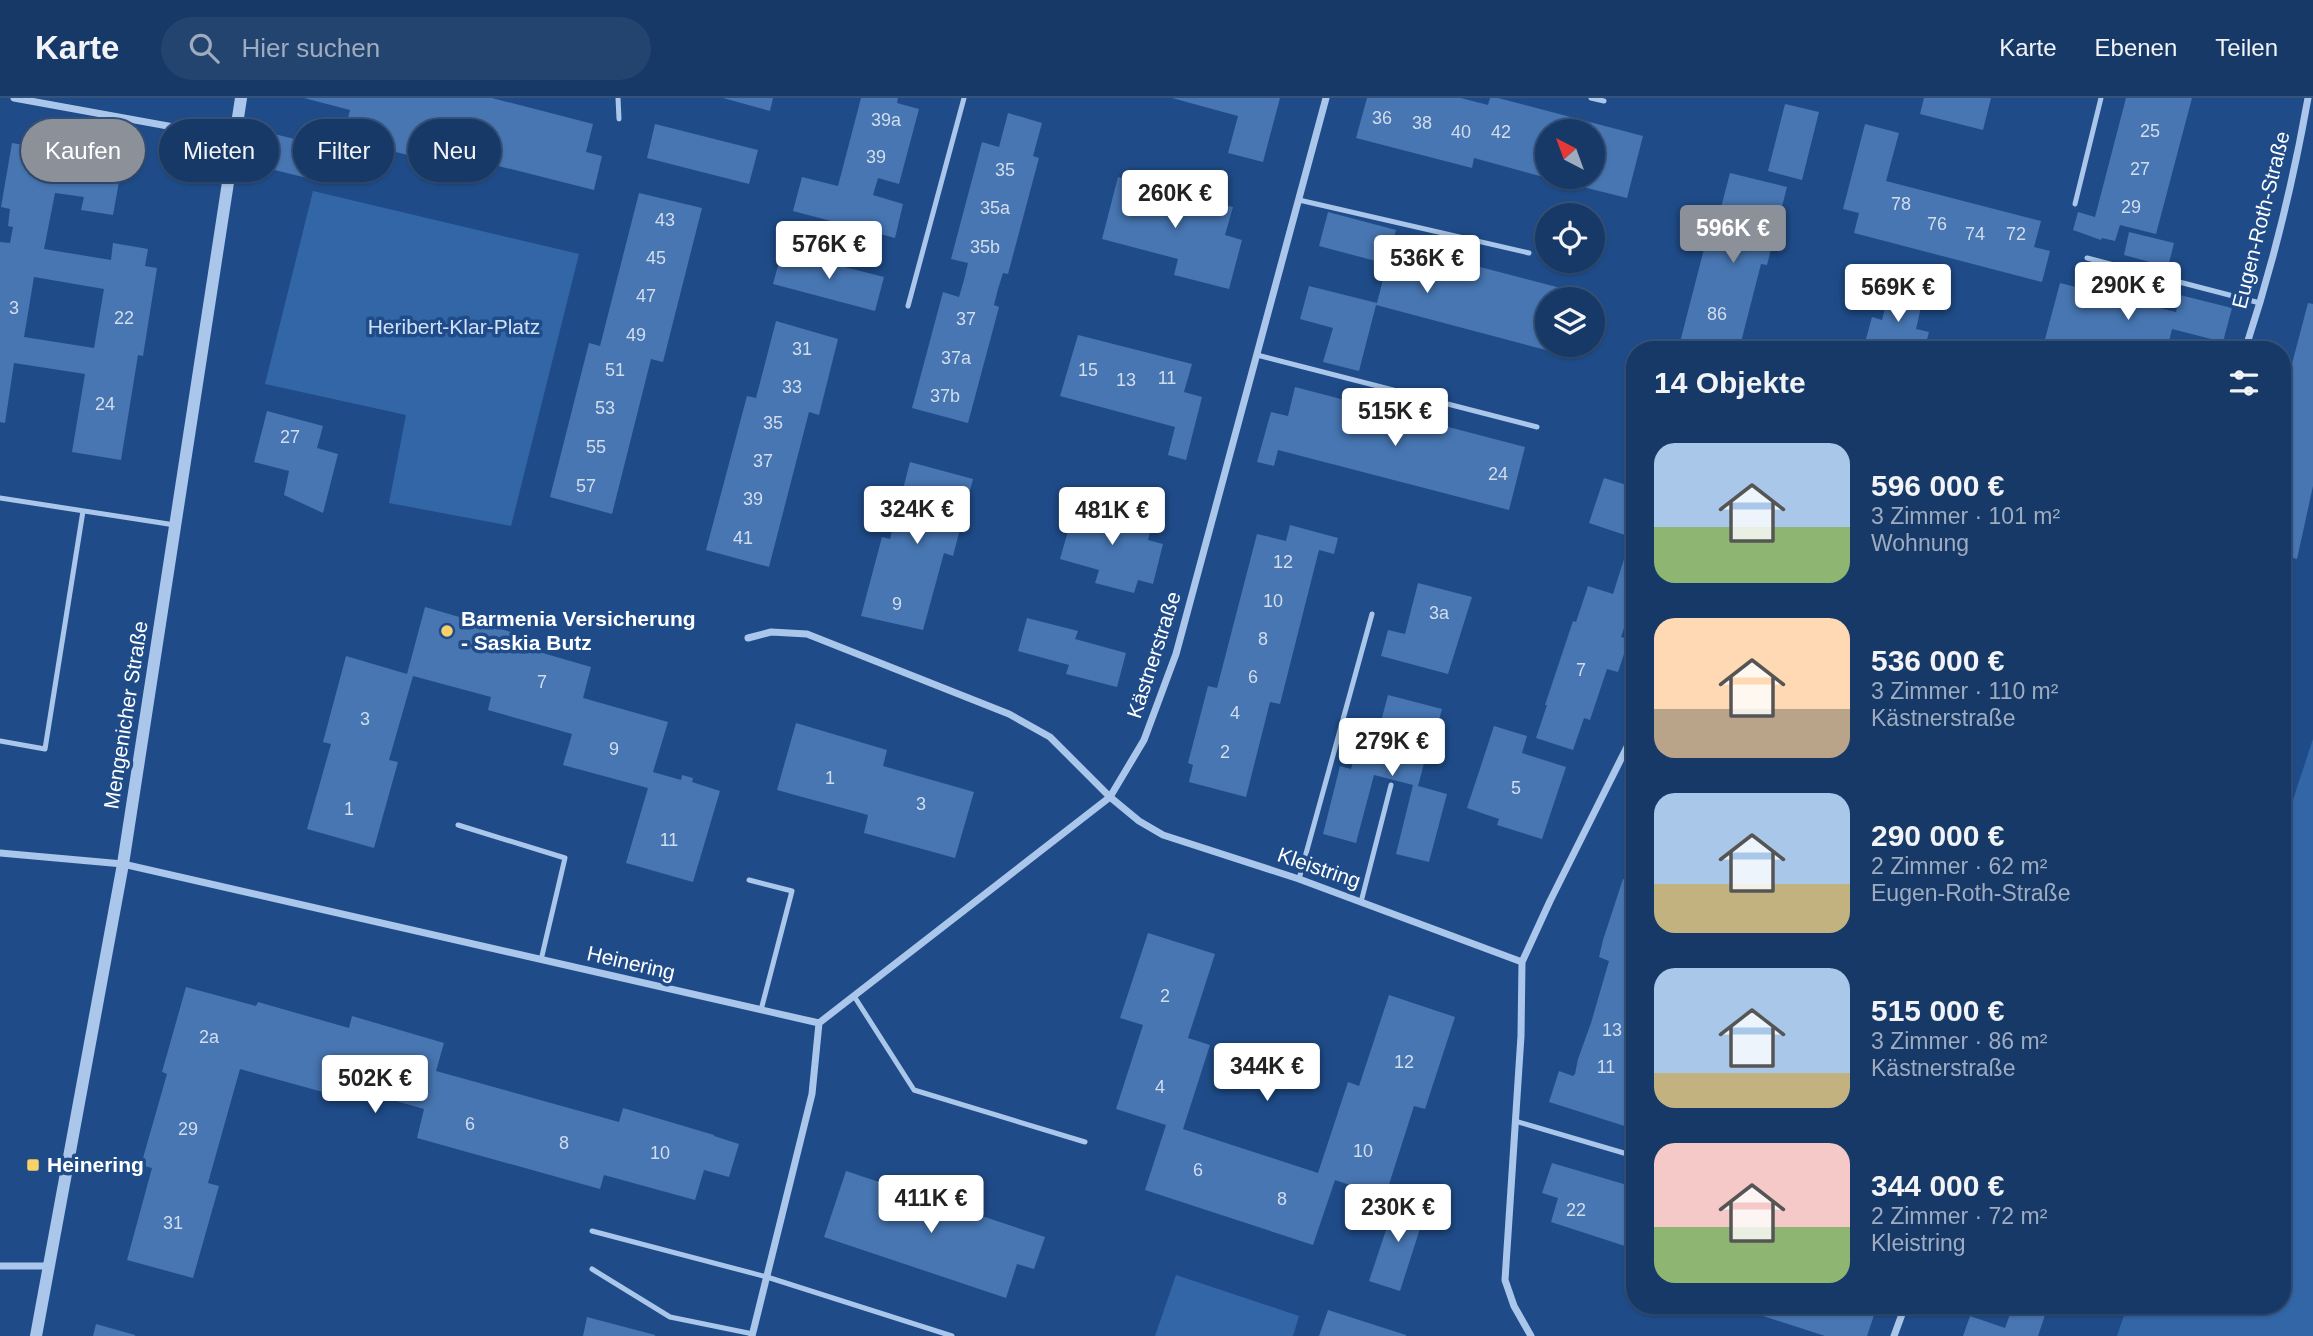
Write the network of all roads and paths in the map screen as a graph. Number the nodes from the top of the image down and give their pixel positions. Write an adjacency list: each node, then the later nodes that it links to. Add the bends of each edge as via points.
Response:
1 (14, 98): 12 (street)
2 (241, 98): 10 (street, Mengenicher Straße)
3 (618, 98): 11 (lane)
4 (964, 98): 19 (lane)
5 (1326, 98): 14 (street, Kästnerstraße)
6 (1591, 98): 9 (lane)
7 (2101, 98): 15 (lane)
8 (2308, 98): 18 (street, Eugen-Roth-Straße, via 2296,165)
9 (1604, 101)
10 (237, 119)
11 (619, 119)
12 (159, 124)
13 (227, 182): 25 (street, Mengenicher Straße)
14 (1299, 200): 16 (lane); 21 (street, Kästnerstraße)
15 (2074, 204)
16 (1529, 253)
17 (2087, 258): 18 (lane)
18 (2260, 303): 20 (street, Eugen-Roth-Straße)
19 (908, 306)
20 (2248, 341)
21 (1257, 355): 22 (lane); 31 (street, Kästnerstraße, via 1176,654 1144,740)
22 (1536, 427)
23 (0, 498): 24 (lane)
24 (83, 511): 25 (lane); 28 (lane, via 45,749)
25 (175, 525): 34 (street, Mengenicher Straße)
26 (1372, 614): 35 (lane)
27 (748, 638): 31 (street, Kleistring, via 771,632 807,634 1009,714 1050,737)
28 (0, 741)
29 (1626, 749): 39 (street)
30 (1391, 785): 37 (lane)
31 (1110, 797): 35 (street, Kleistring, via 1163,835); 40 (street)
32 (458, 825): 38 (lane, via 565,858)
33 (0, 853): 34 (street, Heinering)
34 (123, 864): 38 (street, Heinering); 47 (street, Mengenicher Straße)
35 (1299, 879): 37 (street, Kleistring)
36 (749, 880): 41 (lane, via 792,891)
37 (1361, 902): 39 (street, Kleistring)
38 (541, 960): 41 (street, Heinering)
39 (1522, 962): 43 (street)
40 (854, 996): 42 (street); 44 (lane, via 914,1090)
41 (761, 1010): 42 (street, Heinering)
42 (819, 1023): 50 (street, via 812,1094)
43 (1515, 1121): 45 (lane); 55 (street, via 1505,1280)
44 (1085, 1142)
45 (1626, 1154)
46 (592, 1231): 50 (lane)
47 (48, 1265): 48 (street); 53 (street, Mengenicher Straße)
48 (0, 1266)
49 (593, 1269): 52 (lane, via 670,1317)
50 (767, 1277): 52 (street); 54 (lane)
51 (1902, 1314): 56 (street)
52 (752, 1335)
53 (36, 1336)
54 (952, 1336)
55 (1531, 1336)
56 (1894, 1336)

